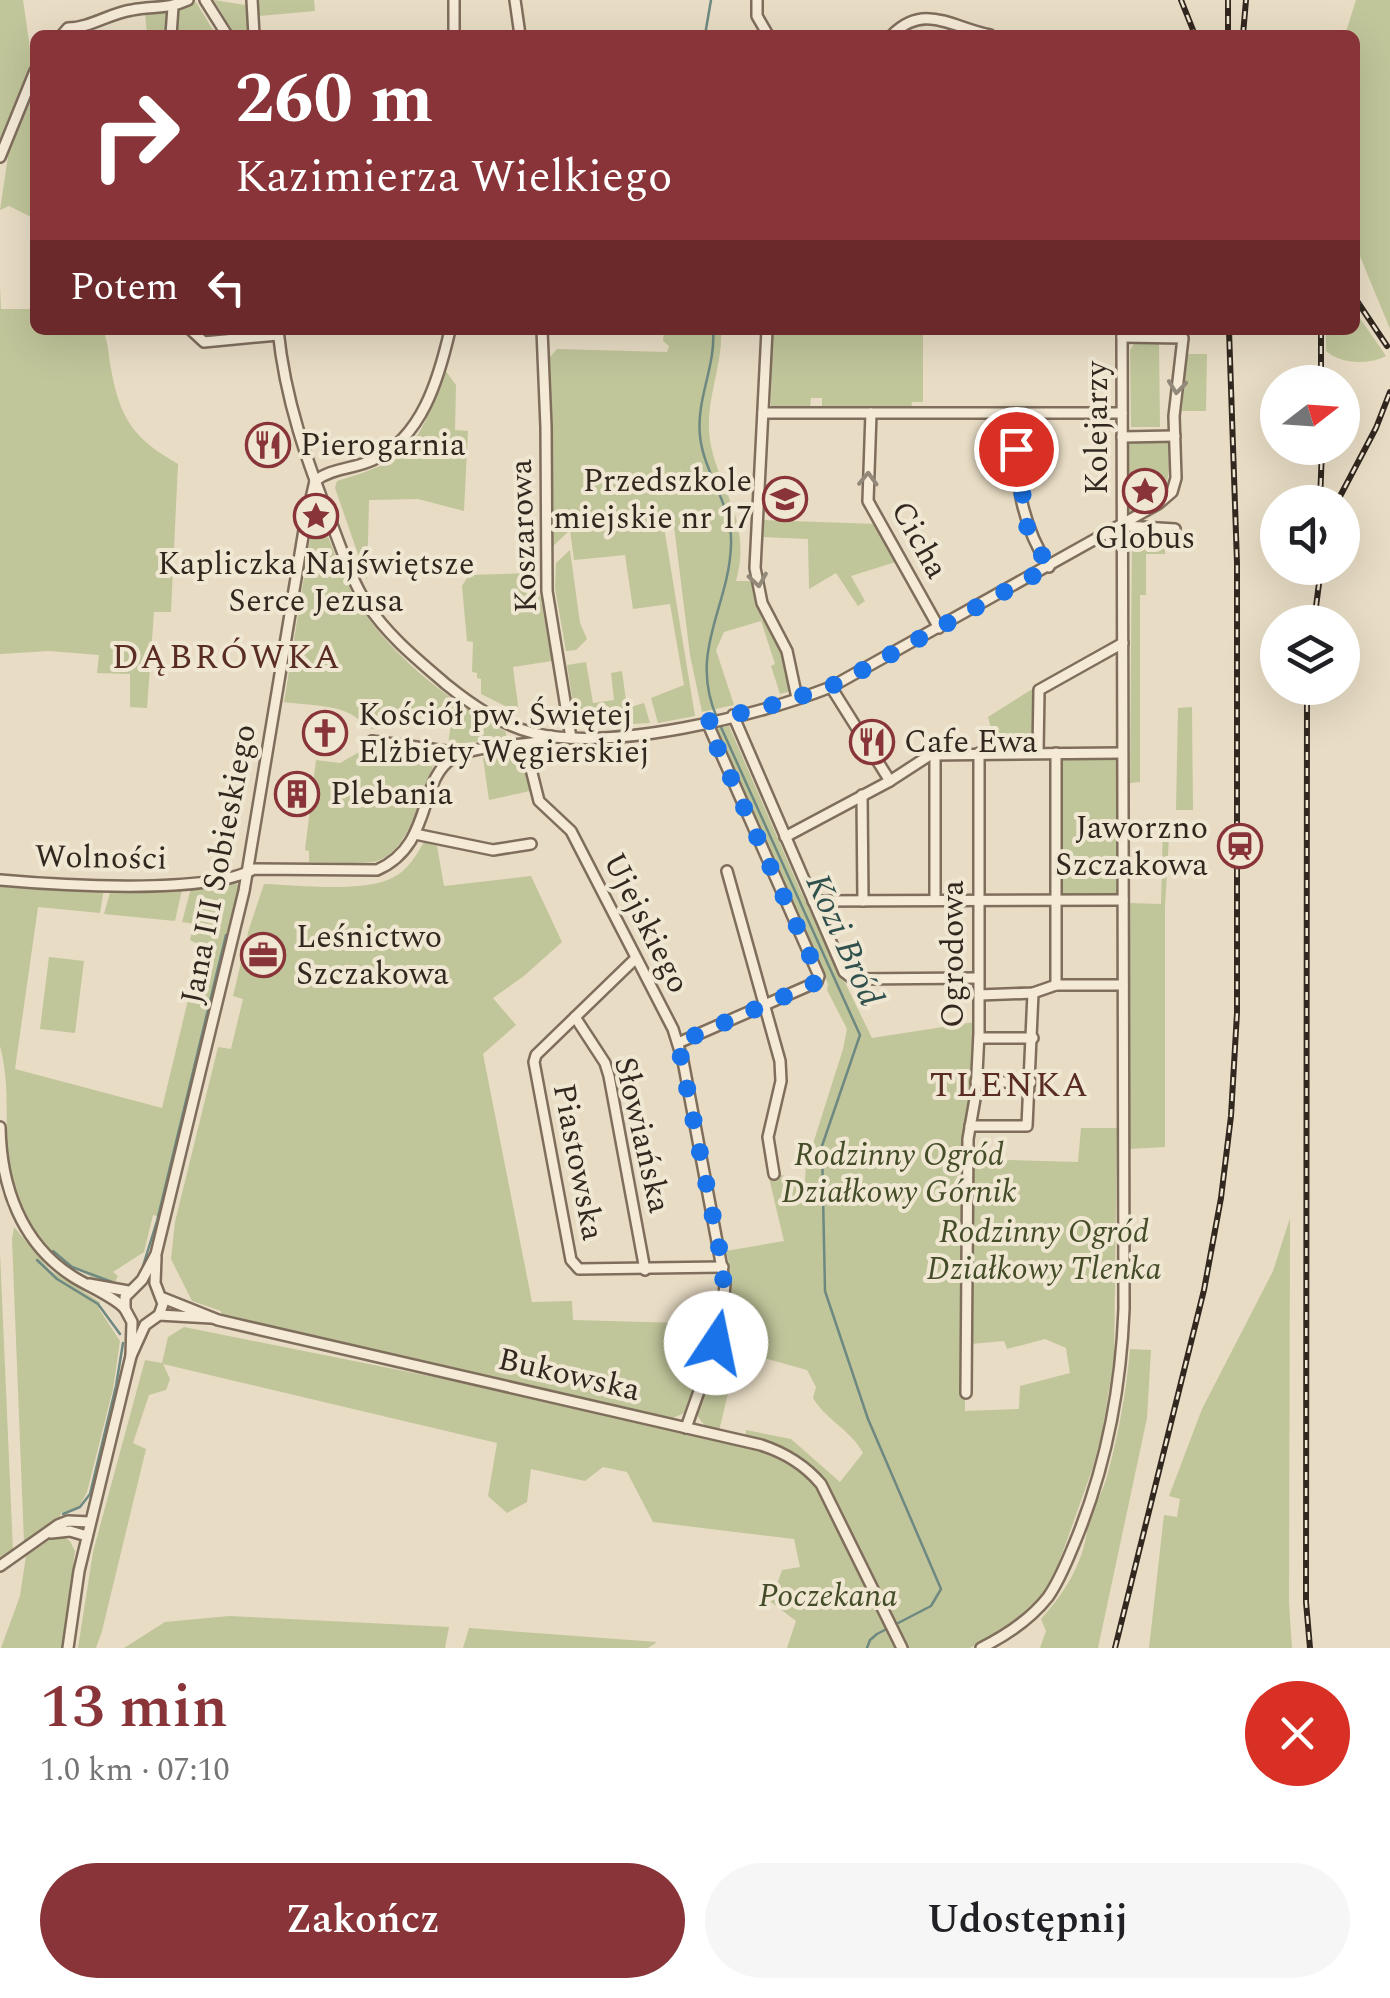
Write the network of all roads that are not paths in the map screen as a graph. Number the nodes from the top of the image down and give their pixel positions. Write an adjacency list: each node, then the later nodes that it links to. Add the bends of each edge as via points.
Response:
1 (188, 0): 7 (street)
2 (205, 0): 10 (street)
3 (252, 0): 11 (street)
4 (454, 0): 12 (street)
5 (515, 0): 13 (street)
6 (757, 0): 14 (street)
7 (173, 7): 8 (street, via 130,10); 9 (street)
8 (66, 30)
9 (171, 30)
10 (224, 30)
11 (254, 30)
12 (454, 30)
13 (519, 30)
14 (765, 30)
15 (898, 30): 16 (street, via 928,17)
16 (973, 30)
17 (30, 83): 18 (street)
18 (0, 157)
19 (196, 335): 20 (street, via 204,342)
20 (256, 335)
21 (278, 335): 33 (street, via 288,398)
22 (448, 335): 33 (street, via 424,410 408,434 375,459)
23 (542, 335): 45 (street, Koszarowa, via 546,591)
24 (767, 335): 28 (street)
25 (1122, 335): 29 (street, Kolejarzy)
26 (1146, 335): 31 (street, one-way to 31, via 1182,338)
27 (871, 412): 28 (street); 30 (street); 37 (street, Cicha, one-way to 27, via 868,501)
28 (763, 413): 40 (street, one-way to 40, via 756,580 787,651)
29 (1122, 413): 30 (street); 32 (street, Kolejarzy)
30 (1014, 414): 36 (street, via 1022,509)
31 (1175, 436): 32 (street); 34 (street, via 1172,492)
32 (1122, 437): 34 (street, Kolejarzy)
33 (315, 481): 43 (street, via 358,587 379,620 462,697); 60 (street, Jana III Sobieskiego)
34 (1122, 526): 35 (street); 36 (street); 38 (street, Kolejarzy)
35 (1175, 529)
36 (1049, 567): 37 (street)
37 (939, 628): 39 (street)
38 (1123, 644): 48 (street, Kolejarzy); 50 (street, via 1039,690)
39 (831, 686): 40 (street); 54 (street)
40 (798, 698): 41 (street)
41 (732, 716): 42 (street); 57 (street)
42 (708, 722): 45 (street); 73 (street, via 819,976)
43 (516, 728): 44 (street); 47 (street, Ujejskiego)
44 (552, 736): 45 (street); 47 (street)
45 (571, 738)
46 (372, 741): 53 (street)
47 (522, 746): 53 (street); 68 (street, Ujejskiego, via 536,795 571,831)
48 (1122, 752): 51 (street); 65 (street, Kolejarzy)
49 (979, 753): 50 (street); 52 (street); 62 (street, Ogrodowa)
50 (1038, 753): 51 (street)
51 (1056, 753): 64 (street)
52 (935, 754): 54 (street); 63 (street)
53 (456, 756): 56 (street, Wolności, via 441,771)
54 (890, 780): 55 (street)
55 (862, 796): 57 (street); 67 (street)
56 (415, 834): 58 (street, via 493,850); 60 (street, Wolności, via 394,862 377,870)
57 (784, 836): 66 (street)
58 (530, 844)
59 (727, 871): 73 (street)
60 (248, 872): 61 (street, Wolności, via 191,884); 83 (street, Jana III Sobieskiego)
61 (0, 880)
62 (976, 898): 63 (street); 64 (street); 71 (street, Ogrodowa)
63 (935, 900): 67 (street)
64 (1056, 900): 65 (street); 69 (street)
65 (1123, 900): 70 (street, Kolejarzy)
66 (813, 901): 67 (street); 71 (street, via 853,979)
67 (863, 901)
68 (636, 959): 74 (street, Piastowska); 77 (street, Ujejskiego)
69 (1056, 985): 70 (street); 72 (street)
70 (1124, 985): 104 (street, Kolejarzy, via 1123,1336 1109,1435 1054,1588 1020,1626)
71 (978, 986): 72 (street); 75 (street, Ogrodowa)
72 (1034, 992): 76 (street)
73 (766, 1005): 77 (street); 82 (street, via 782,1072 768,1136)
74 (575, 1017): 85 (street, Słowiańska, via 609,1076); 85 (street, Piastowska, via 534,1062 572,1260 579,1269)
75 (979, 1038): 76 (street); 78 (street, Ogrodowa)
76 (1033, 1038): 79 (street)
77 (678, 1043): 84 (street, Ujejskiego)
78 (976, 1082): 79 (street); 80 (street, Ogrodowa)
79 (1031, 1082): 80 (street, via 1027,1126)
80 (970, 1126): 96 (street, Ogrodowa)
81 (0, 1127): 86 (street, via 3,1169 19,1217 48,1257)
82 (774, 1174)
83 (156, 1254): 87 (street); 88 (street)
84 (723, 1267): 85 (street, Piastowska); 97 (street, Ujejskiego, via 724,1313)
85 (645, 1270)
86 (81, 1282): 89 (street); 91 (street)
87 (140, 1283): 88 (street); 89 (street)
88 (156, 1287): 90 (street)
89 (128, 1291): 91 (street)
90 (163, 1298): 92 (street); 93 (street)
91 (129, 1314): 94 (street); 95 (street)
92 (159, 1315): 93 (street); 94 (street)
93 (211, 1318): 97 (street, Bukowska)
94 (148, 1322): 95 (street)
95 (131, 1356): 98 (street)
96 (966, 1393)
97 (686, 1428): 102 (street, Bukowska, via 772,1449 812,1474)
98 (90, 1522): 99 (street, via 68,1521); 100 (street)
99 (46, 1535): 100 (street); 101 (street)
100 (87, 1536): 103 (street)
101 (0, 1566)
102 (900, 1643)
103 (68, 1648)
104 (981, 1648)

